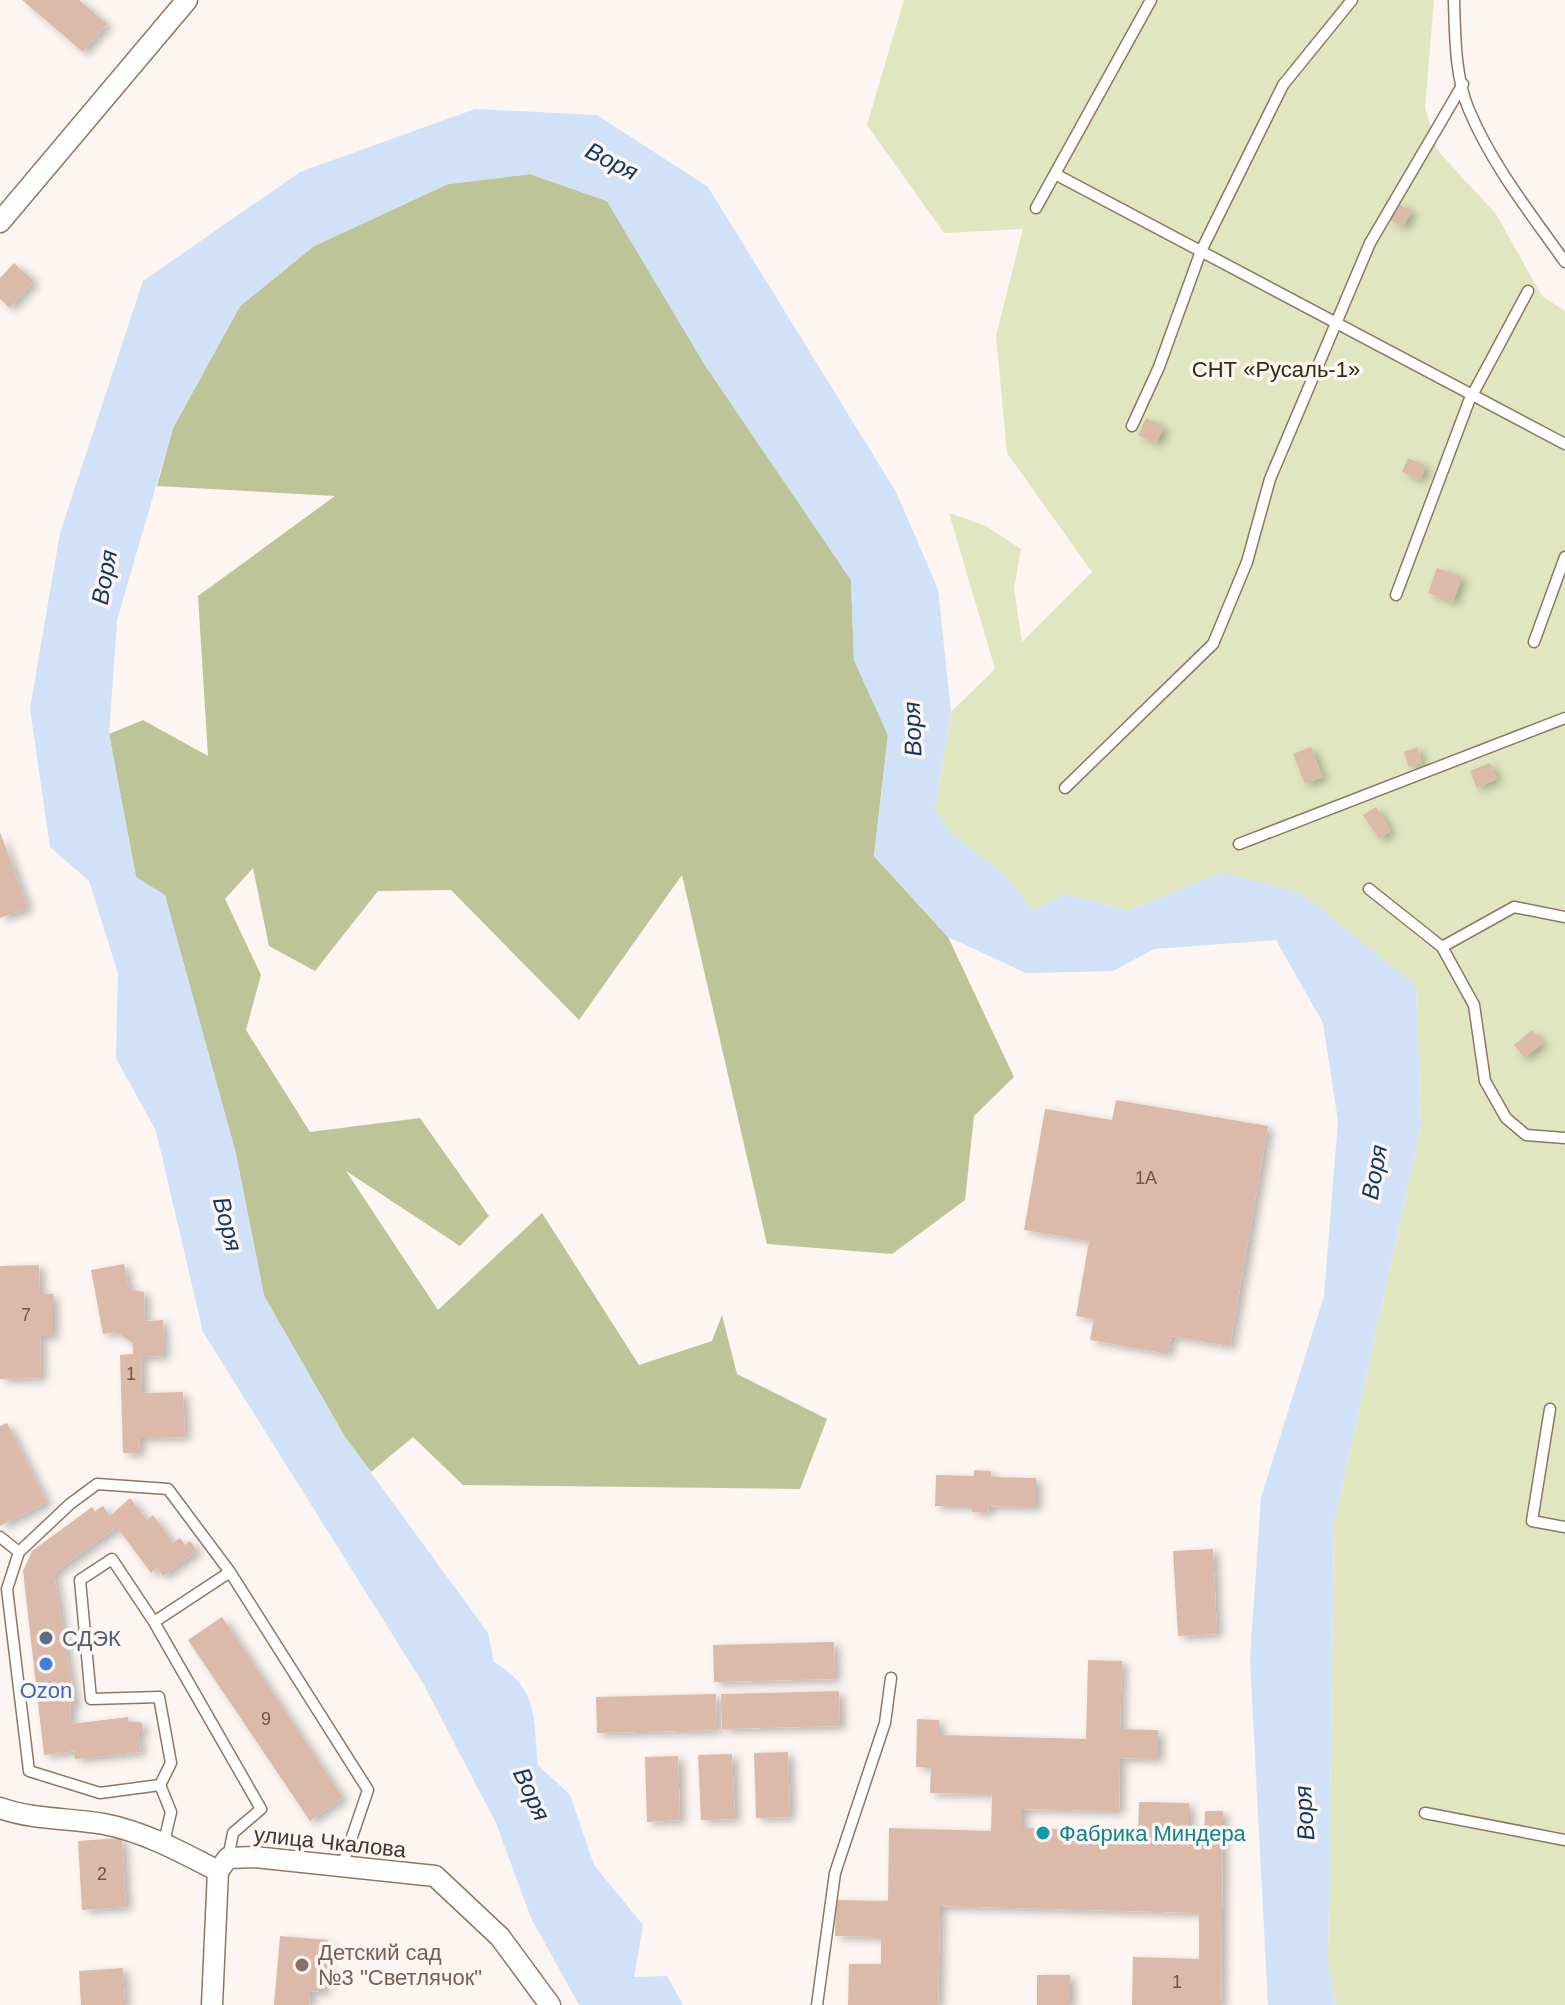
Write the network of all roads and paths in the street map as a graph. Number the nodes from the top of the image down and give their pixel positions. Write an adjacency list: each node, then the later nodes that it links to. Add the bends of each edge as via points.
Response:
1 (187, 0): 8 (street)
2 (1151, 0): 6 (lane)
3 (1352, 0): 9 (lane, via 1283,85)
4 (1454, 0): 5 (lane)
5 (1463, 84): 10 (lane, via 1468,108 1505,176); 12 (lane, via 1370,243)
6 (1055, 174): 7 (lane); 9 (lane)
7 (1036, 208)
8 (0, 222)
9 (1201, 251): 12 (lane); 13 (lane)
10 (1565, 262)
11 (1528, 291): 16 (lane, via 1469,401)
12 (1337, 323): 14 (lane); 19 (lane, via 1270,479 1247,562 1213,644)
13 (1132, 426)
14 (1565, 444)
15 (1565, 557): 17 (lane)
16 (1396, 595)
17 (1534, 642)
18 (1565, 718): 20 (lane)
19 (1065, 788)
20 (1239, 844)
21 (1369, 889): 23 (lane)
22 (1565, 917): 23 (lane, via 1514,907)
23 (1442, 947): 24 (lane, via 1474,1005 1485,1081 1506,1118 1526,1135)
24 (1565, 1138)
25 (1550, 1409): 26 (lane, via 1532,1521)
26 (1565, 1527)
27 (0, 1537): 28 (lane)
28 (19, 1552): 29 (lane, via 97,1484 168,1489); 32 (lane, via 7,1589 29,1771 100,1793)
29 (230, 1572): 30 (lane); 38 (lane, via 368,1790)
30 (154, 1622): 32 (lane, via 112,1559 80,1580 91,1699 159,1697 171,1763); 37 (lane, via 261,1809 233,1833)
31 (891, 1678): 41 (lane, via 885,1723 835,1873)
32 (160, 1785): 36 (lane, via 171,1812)
33 (0, 1808): 36 (street, via 105,1825)
34 (1425, 1813): 35 (lane)
35 (1565, 1840)
36 (164, 1842): 37 (street)
37 (223, 1864): 38 (street, улица Чкалова, via 254,1857); 39 (street)
38 (342, 1866): 40 (street, улица Чкалова, via 435,1876 500,1937)
39 (212, 2005)
40 (550, 2005)
41 (817, 2005)

